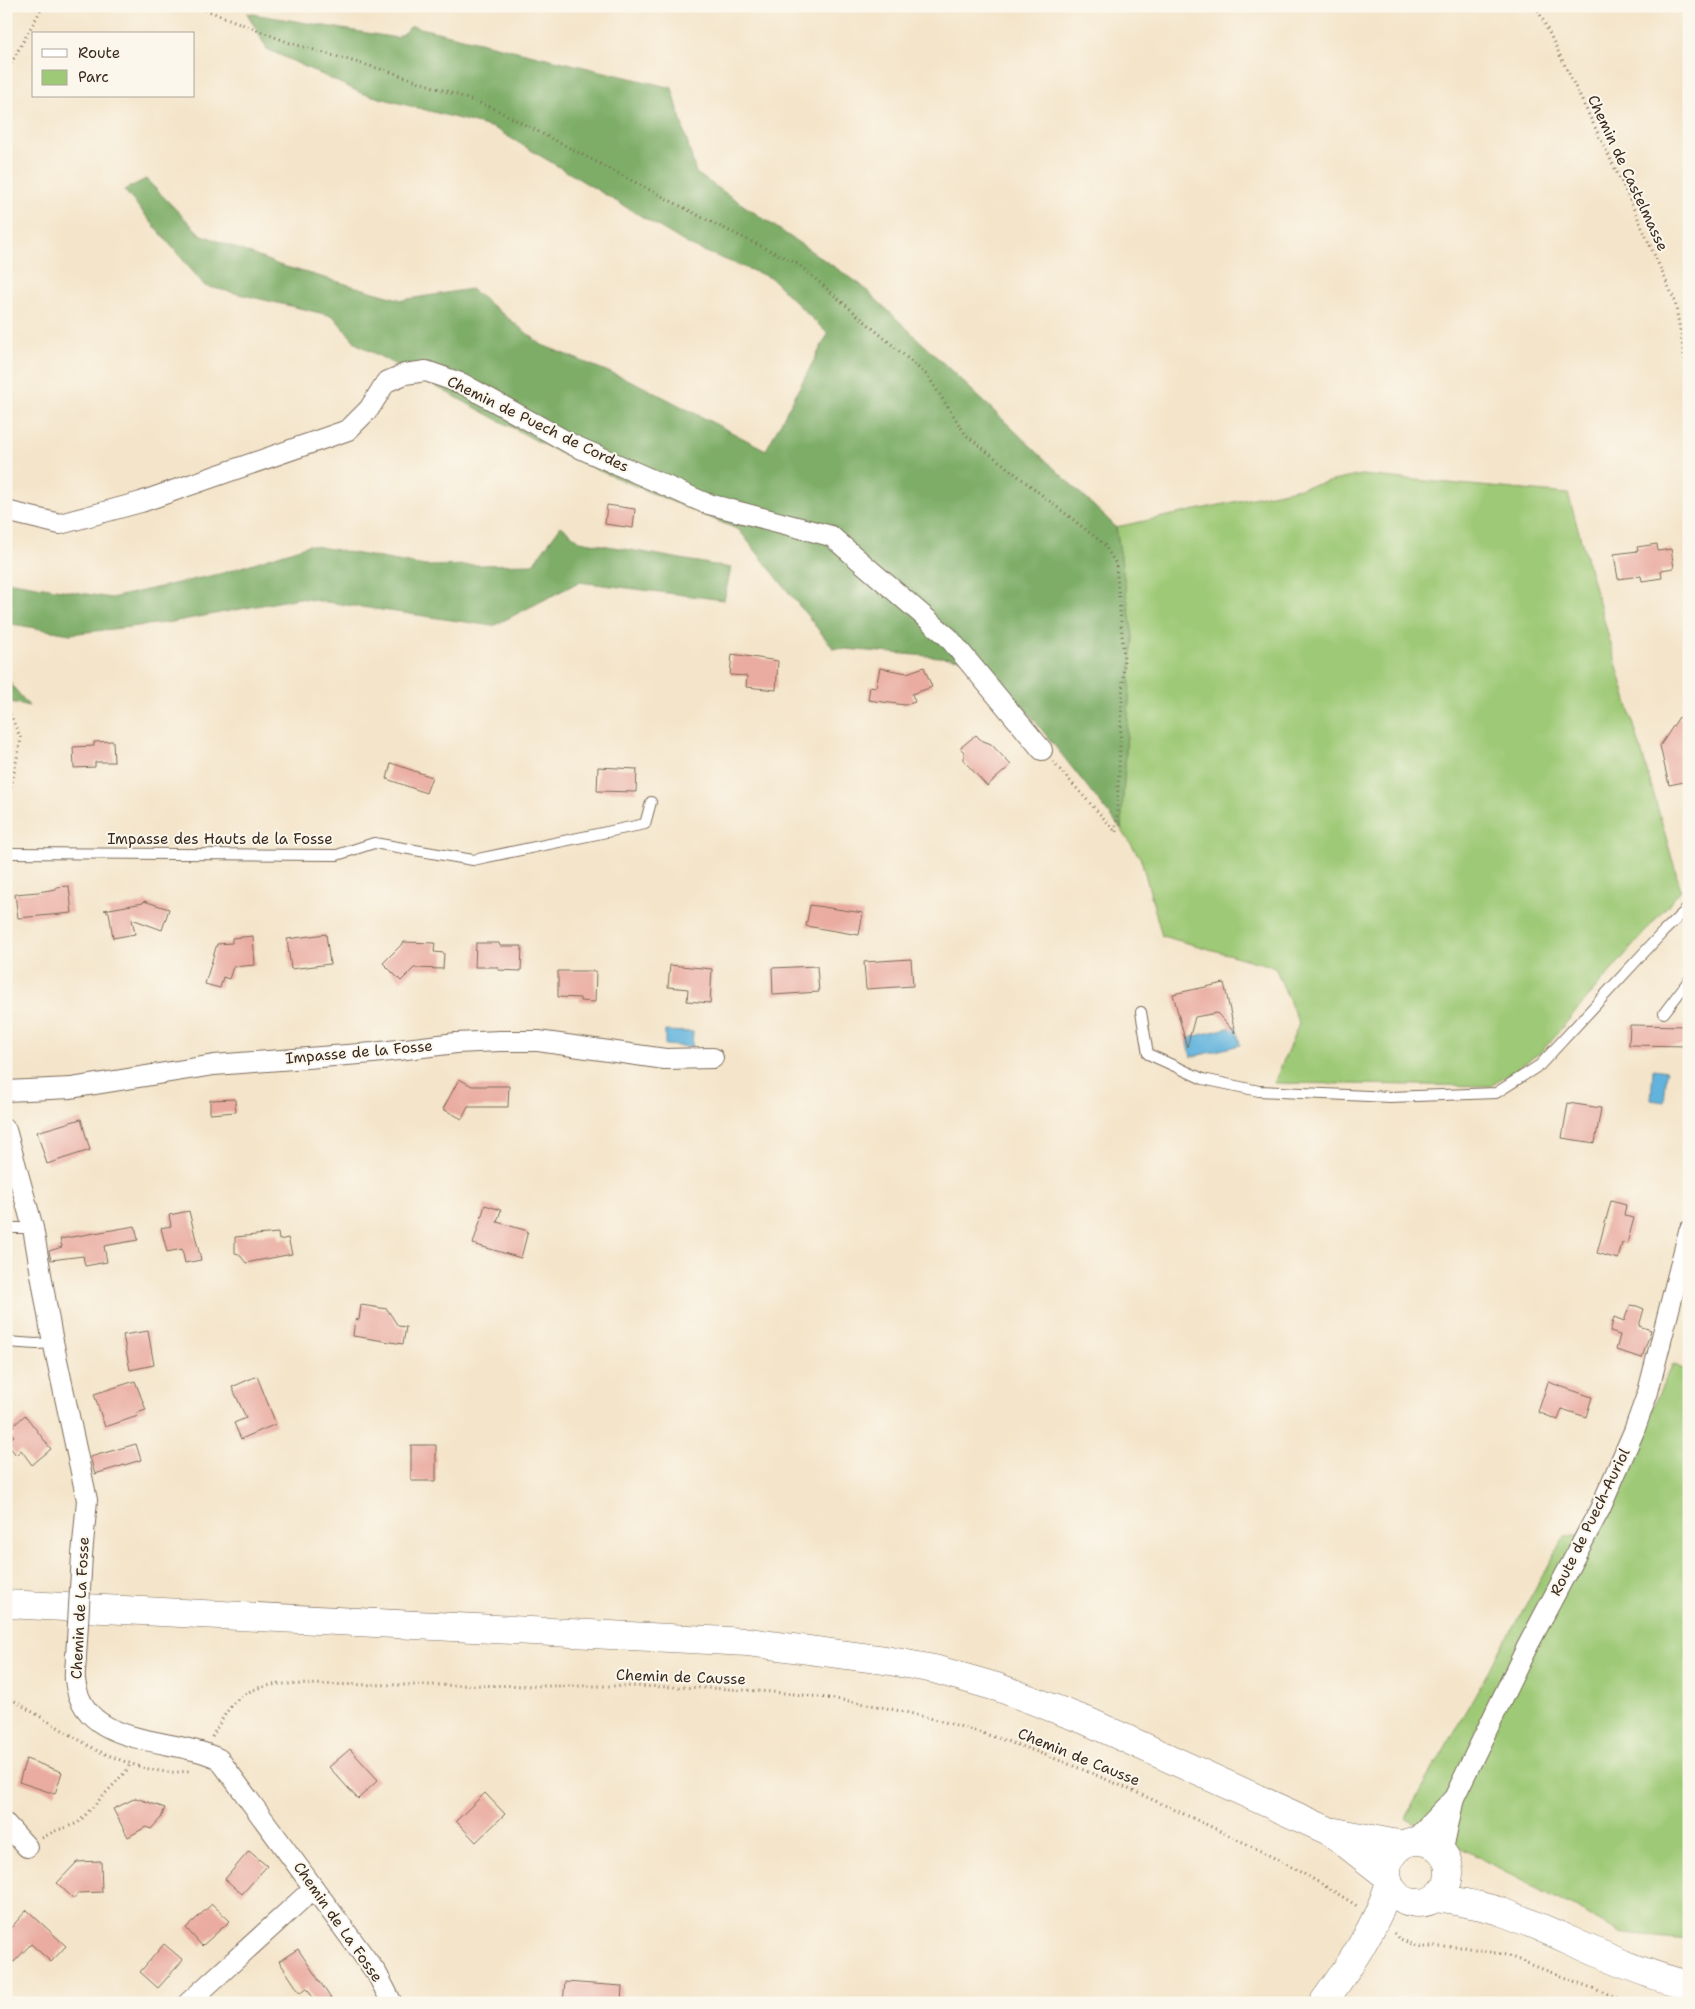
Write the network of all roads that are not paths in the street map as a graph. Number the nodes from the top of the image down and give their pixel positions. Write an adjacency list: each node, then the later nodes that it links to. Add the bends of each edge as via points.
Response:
1 (6, 511): 2 (street, Chemin de Puech de Cordes, via 60,524 141,502 348,430 369,409 386,382 405,374 426,371 463,384 573,445 705,503 831,536 948,637)
2 (1042, 750)
3 (651, 802): 4 (lane, Impasse des Hauts de la Fosse, via 645,824 473,860 374,843 336,855)
4 (6, 853)
5 (1689, 907): 7 (lane, via 1540,1065 1496,1093 1390,1097 1268,1092 1203,1079 1148,1054)
6 (1689, 980): 8 (lane)
7 (1141, 1012)
8 (1664, 1013)
9 (713, 1058): 10 (street, Impasse de la Fosse, via 666,1060 538,1041 456,1043 214,1065 71,1088)
10 (6, 1091)
11 (6, 1130): 13 (street, Chemin de La Fosse)
12 (6, 1228): 13 (lane)
13 (33, 1228): 16 (street, Chemin de La Fosse)
14 (1689, 1231): 18 (street, Route de Puech-Auriol, via 1648,1392 1631,1439 1600,1509)
15 (6, 1342): 16 (lane)
16 (53, 1343): 25 (street, Chemin de La Fosse, bridge, via 87,1500 75,1680 81,1701 107,1728 132,1737 205,1752 219,1759)
17 (6, 1604): 20 (main road, via 748,1642 885,1660 1000,1688 1052,1708)
18 (1454, 1798): 21 (street); 23 (street)
19 (6, 1824): 22 (street)
20 (1332, 1832): 21 (main road); 24 (main road)
21 (1407, 1843): 23 (main road, via 1431,1845); 24 (main road, via 1395,1851 1387,1867)
22 (27, 1847)
23 (1445, 1861): 26 (main road, via 1446,1885); 27 (main road)
24 (1388, 1880): 26 (main road, via 1401,1898); 28 (main road, via 1376,1919)
25 (314, 1888): 30 (street); 31 (street, Chemin de La Fosse, via 377,1974)
26 (1426, 1900): 27 (main road); 28 (main road, via 1403,1912)
27 (1501, 1912): 29 (main road, via 1614,1960)
28 (1350, 1965): 32 (main road)
29 (1689, 1985)
30 (188, 2003)
31 (392, 2003)
32 (1323, 2003)

